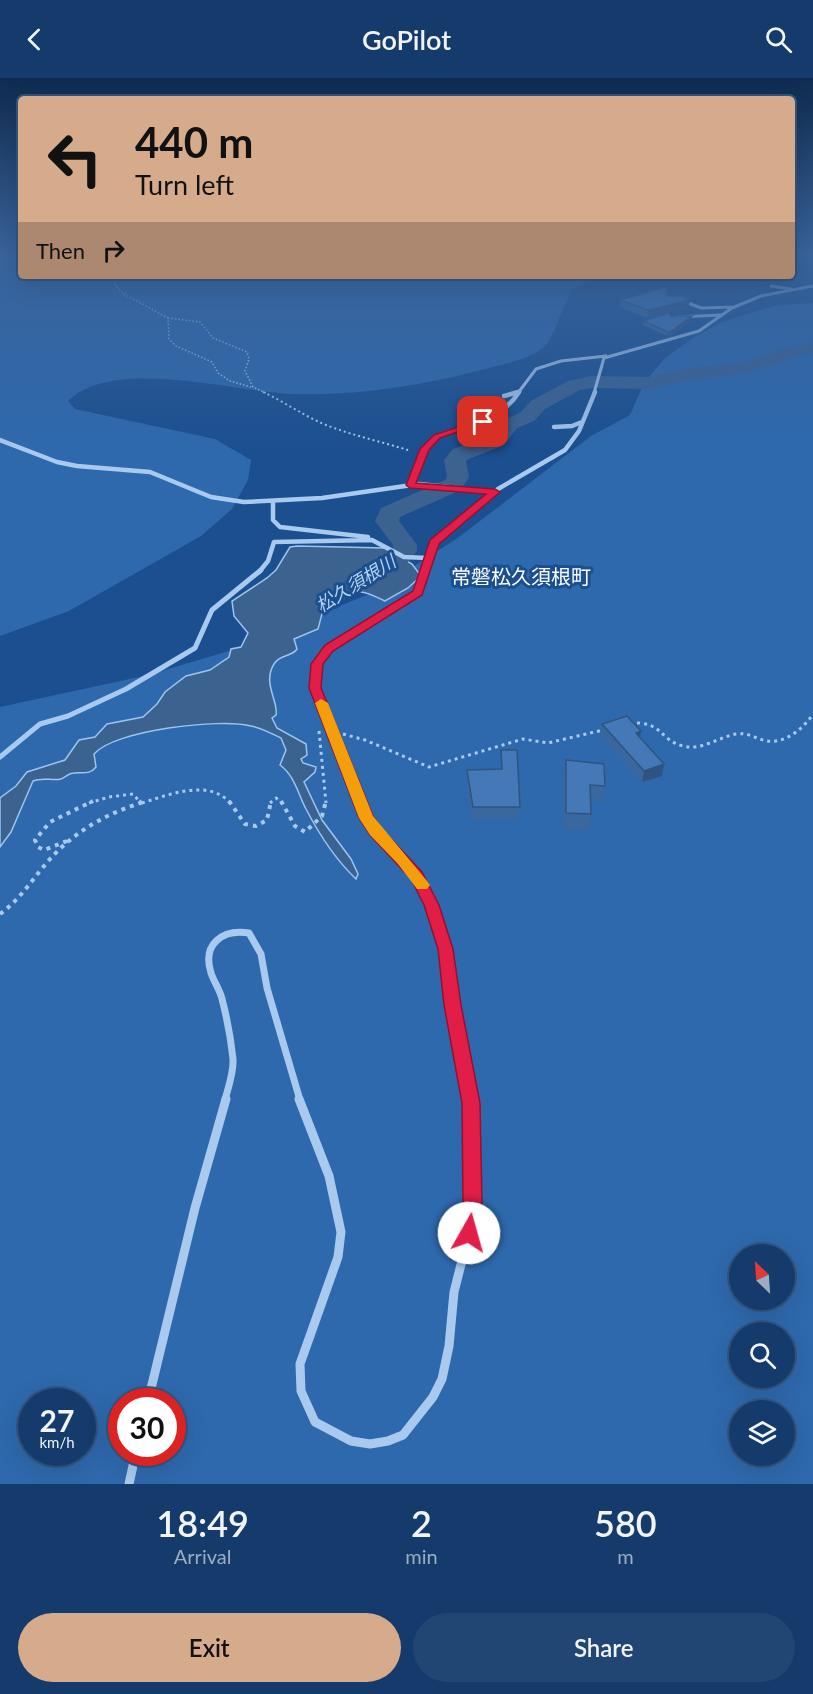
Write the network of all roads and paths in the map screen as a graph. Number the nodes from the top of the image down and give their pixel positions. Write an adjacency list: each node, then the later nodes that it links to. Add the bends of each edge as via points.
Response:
1 (168, 320): 5 (path, via 169,339 176,346 212,362 218,373 231,381)
2 (181, 320): 5 (path, via 200,322 213,338 246,352 249,360 245,371)
3 (715, 320): 4 (street, via 688,335)
4 (609, 356): 6 (street, via 541,367 530,375); 8 (street, via 604,358)
5 (253, 387): 11 (path, via 334,428)
6 (520, 391): 7 (street); 11 (street, via 510,406 476,426 441,434)
7 (504, 396)
8 (583, 422): 9 (street); 13 (street, via 565,450)
9 (554, 427)
10 (0, 440): 14 (street, via 64,464 150,472 211,497)
11 (422, 454): 12 (street)
12 (410, 485): 13 (street); 14 (street)
13 (495, 492): 16 (street, via 434,542)
14 (273, 502): 15 (street, via 274,523 280,527)
15 (376, 540): 16 (street, via 404,557); 22 (street, via 274,542 266,564 211,611 195,648 126,689 68,716 40,724)
16 (428, 558): 18 (street, via 418,593 343,638 317,664 315,688)
17 (813, 714): 19 (path, via 808,725 776,742 737,734 686,746 648,722)
18 (326, 716): 21 (street); 23 (path, via 320,723 318,749 327,804 313,828 307,831 295,826 276,798 270,802 267,820 256,826 242,821 225,797 205,789)
19 (621, 725)
20 (610, 729): 21 (path, via 564,741 523,740 429,767 356,737)
21 (333, 735): 26 (street, via 366,818 417,876 432,905 446,949 472,1121 473,1203 454,1292 442,1379 416,1419 402,1435 388,1441 370,1444 333,1433 315,1422 306,1404 301,1391 300,1364 338,1257 340,1232 329,1176 299,1099 261,954 249,933 237,931 223,935 211,948 211,972 222,997 233,1061 222,1118 195,1208)
22 (0, 757)
23 (141, 803): 24 (path, via 106,814); 24 (path, via 133,794 124,794 81,806 52,819 35,840 44,850)
24 (72, 839): 25 (path)
25 (0, 914)
26 (151, 1388)
27 (133, 1466): 28 (street)
28 (129, 1484)

